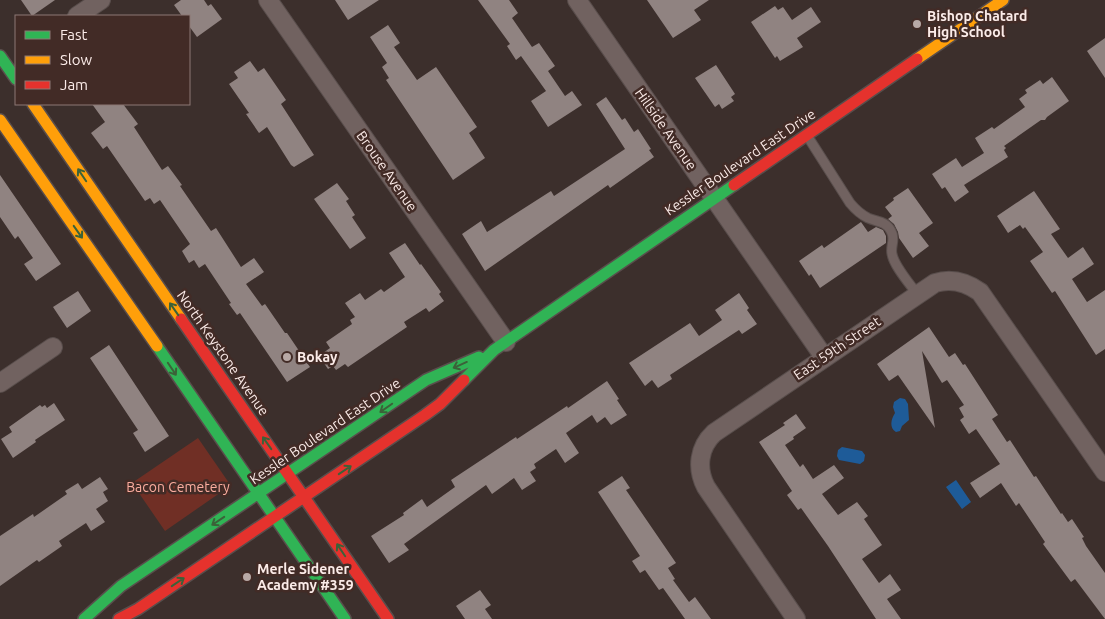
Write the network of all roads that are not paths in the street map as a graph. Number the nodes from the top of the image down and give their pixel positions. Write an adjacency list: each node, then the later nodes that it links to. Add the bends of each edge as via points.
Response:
1 (100, 0): 5 (street)
2 (268, 0): 11 (street, Brouse Avenue)
3 (577, 0): 9 (street, Hillside Avenue)
4 (1003, 0): 8 (main road, Kessler Boulevard East Drive)
5 (78, 15)
6 (34, 105): 16 (main road, North Keystone Avenue, one-way to 6)
7 (0, 120): 17 (main road, one-way to 17)
8 (806, 135): 9 (main road, Kessler Boulevard East Drive); 10 (lane, via 850,203 858,212 882,222 892,232 892,254)
9 (713, 199): 11 (main road, Kessler Boulevard East Drive); 13 (street, Hillside Avenue)
10 (917, 294): 13 (street, East 59th Street); 15 (street, East 59th Street, via 934,282 949,280 972,286 986,300)
11 (500, 346): 16 (main road, Kessler Boulevard East Drive, one-way to 16, via 426,380); 18 (main road, Kessler Boulevard East Drive, one-way to 11, via 440,404)
12 (53, 347): 14 (street)
13 (824, 357): 24 (street, East 59th Street, via 714,433 705,443 701,455 701,473 706,487)
14 (0, 383)
15 (1105, 472)
16 (289, 474): 17 (main road, Kessler Boulevard East Drive); 18 (main road, North Keystone Avenue)
17 (259, 494): 19 (main road); 20 (main road, Kessler Boulevard East Drive, one-way to 20, via 121,586)
18 (305, 497): 19 (main road, Kessler Boulevard East Drive); 23 (main road, North Keystone Avenue, one-way to 18)
19 (275, 517): 21 (main road, Kessler Boulevard East Drive, one-way to 19); 22 (main road)
20 (84, 619)
21 (119, 619)
22 (345, 619)
23 (388, 619)
24 (796, 619)

